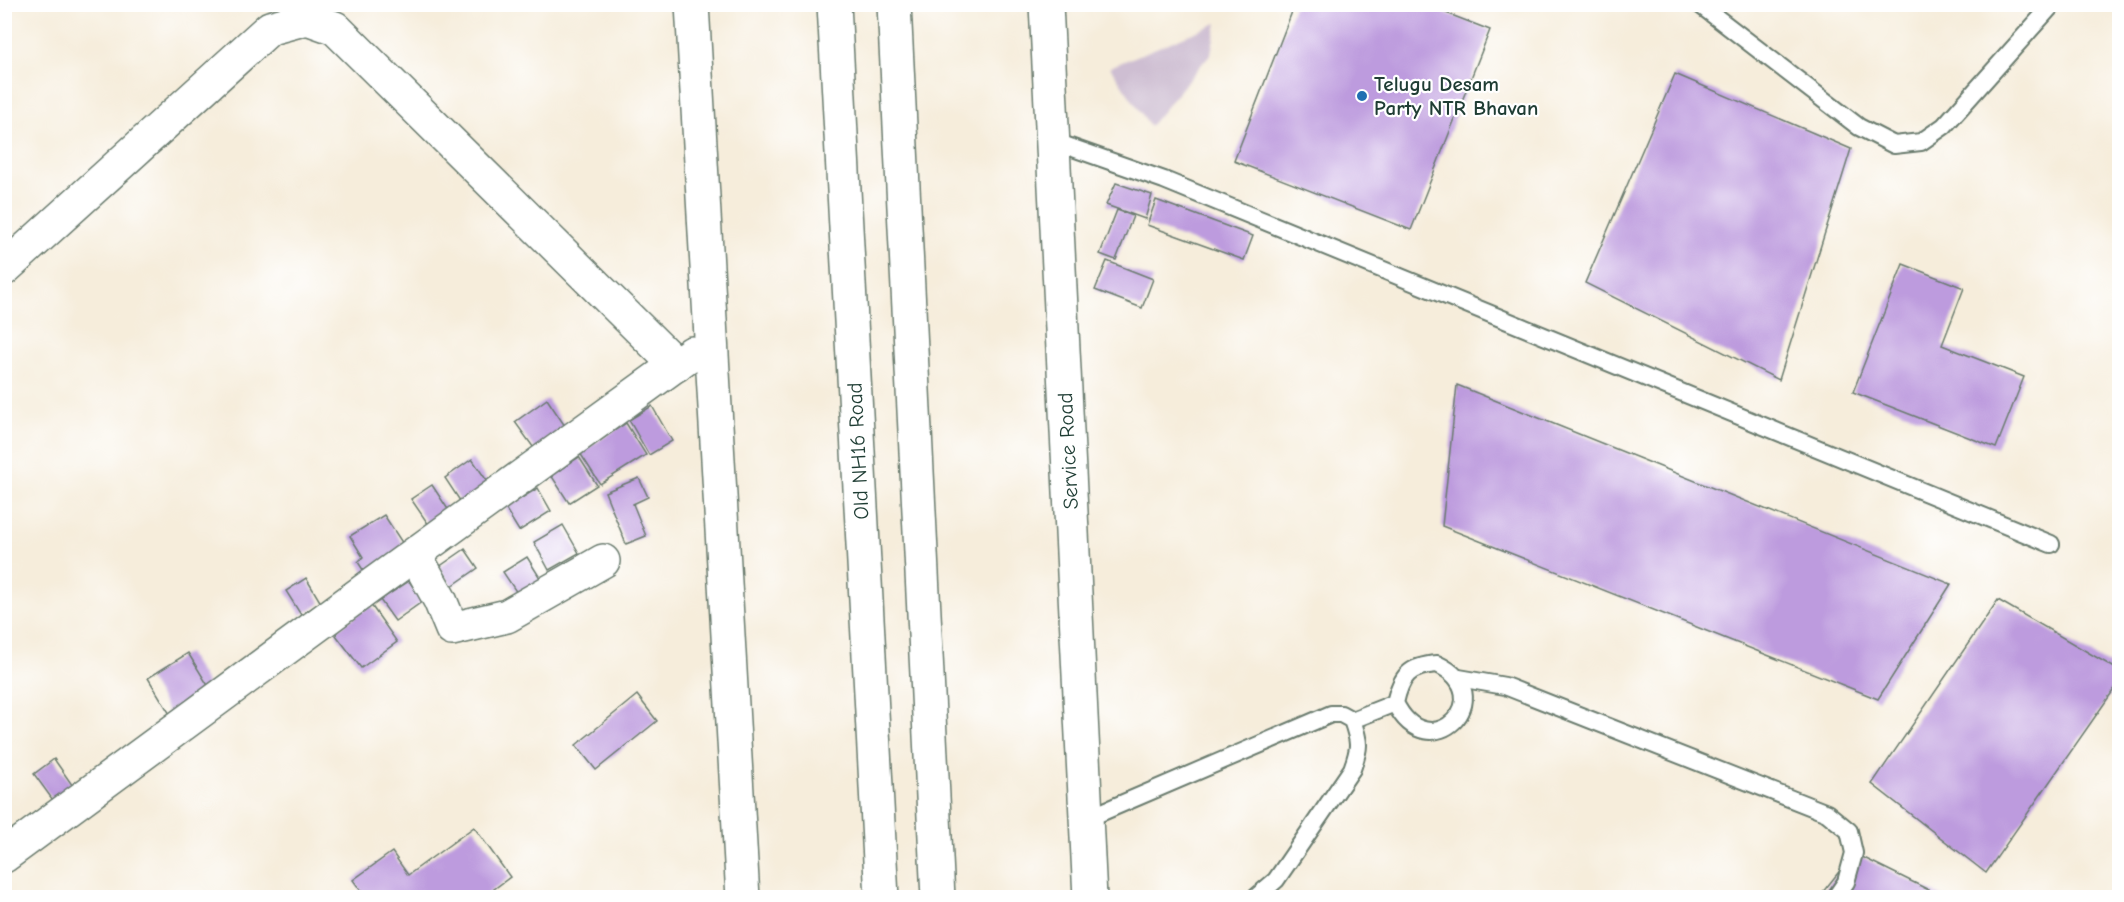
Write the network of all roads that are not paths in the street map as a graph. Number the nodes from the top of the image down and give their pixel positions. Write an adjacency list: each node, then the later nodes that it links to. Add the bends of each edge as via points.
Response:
1 (692, 4): 9 (street)
2 (834, 4): 20 (street, Old NH16 Road)
3 (894, 4): 21 (street)
4 (1046, 4): 7 (street, Service Road)
5 (1699, 4): 6 (lane, via 1860,127 1894,145 1921,142 1944,126)
6 (2053, 4)
7 (1053, 141): 11 (lane, via 1164,180); 17 (street, Service Road)
8 (4, 269): 10 (street, via 270,28 307,18 335,28)
9 (711, 340): 10 (street); 19 (street)
10 (676, 365): 12 (street)
11 (2051, 544)
12 (415, 555): 13 (street, via 452,628 507,615); 18 (street)
13 (603, 561)
14 (1459, 678): 15 (lane, via 1437,664 1422,665 1407,673 1398,686); 15 (lane, via 1463,705 1443,730 1416,727); 24 (lane, via 1505,686 1827,813 1849,831 1854,852 1846,882)
15 (1395, 703): 16 (lane)
16 (1352, 720): 17 (lane, via 1331,714); 23 (lane, via 1359,749 1352,769 1276,880)
17 (1086, 819): 22 (street, Service Road)
18 (4, 856)
19 (743, 897)
20 (882, 897)
21 (938, 897)
22 (1090, 897)
23 (1256, 897)
24 (1835, 897)

